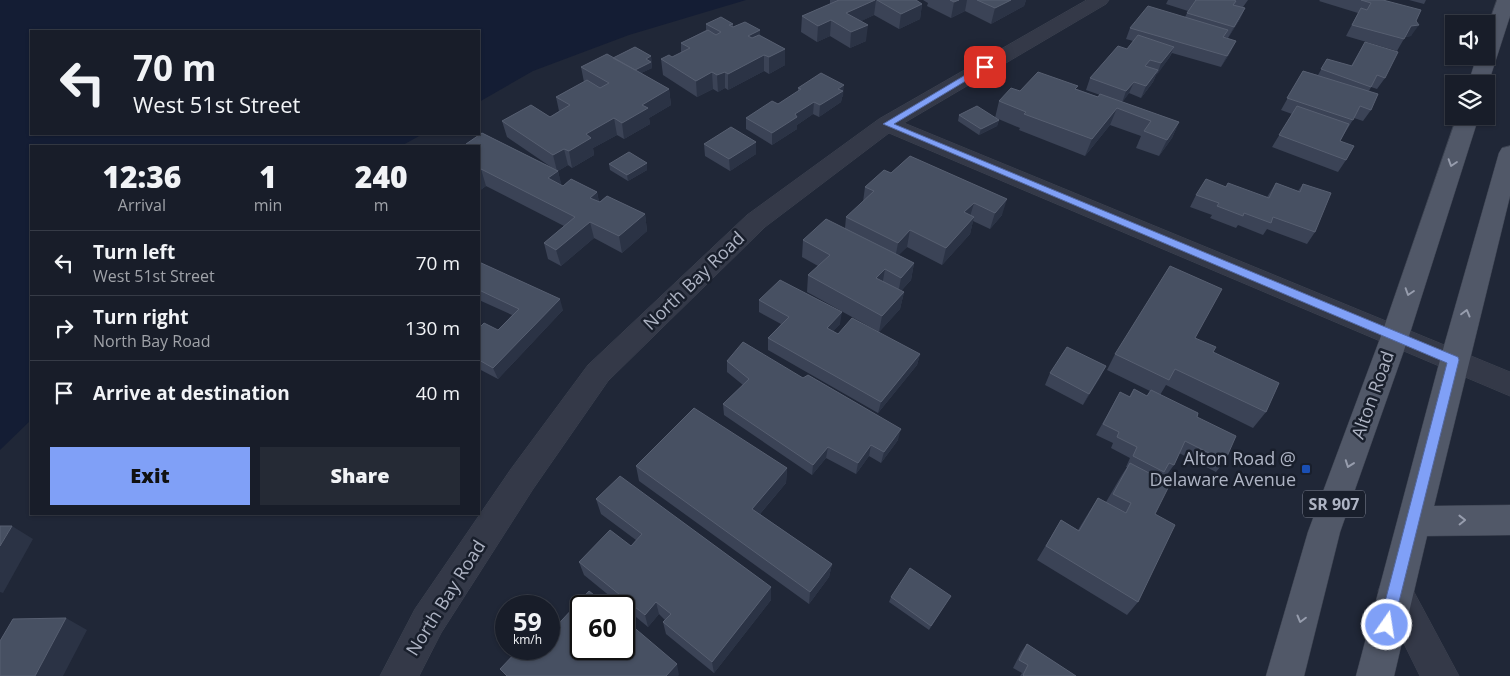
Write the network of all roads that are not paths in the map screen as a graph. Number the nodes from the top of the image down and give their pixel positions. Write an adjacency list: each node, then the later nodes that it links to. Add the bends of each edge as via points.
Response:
1 (1100, 0): 4 (street, North Bay Road)
2 (1506, 0): 3 (main road)
3 (1481, 75)
4 (887, 124): 7 (street); 13 (street, North Bay Road, via 756,221 598,373 522,479 428,621)
5 (1465, 125): 7 (main road, Alton Road / SR 907, one-way to 7)
6 (1510, 153): 8 (main road, one-way to 6)
7 (1395, 336): 8 (street); 14 (main road, Alton Road / SR 907, one-way to 14, via 1324,532)
8 (1454, 360): 9 (street); 11 (main road)
9 (1510, 384)
10 (1510, 520): 11 (main road, one-way to 10)
11 (1414, 521): 12 (main road)
12 (1395, 591): 15 (main road); 16 (street)
13 (399, 676)
14 (1285, 676)
15 (1375, 676)
16 (1440, 676)

